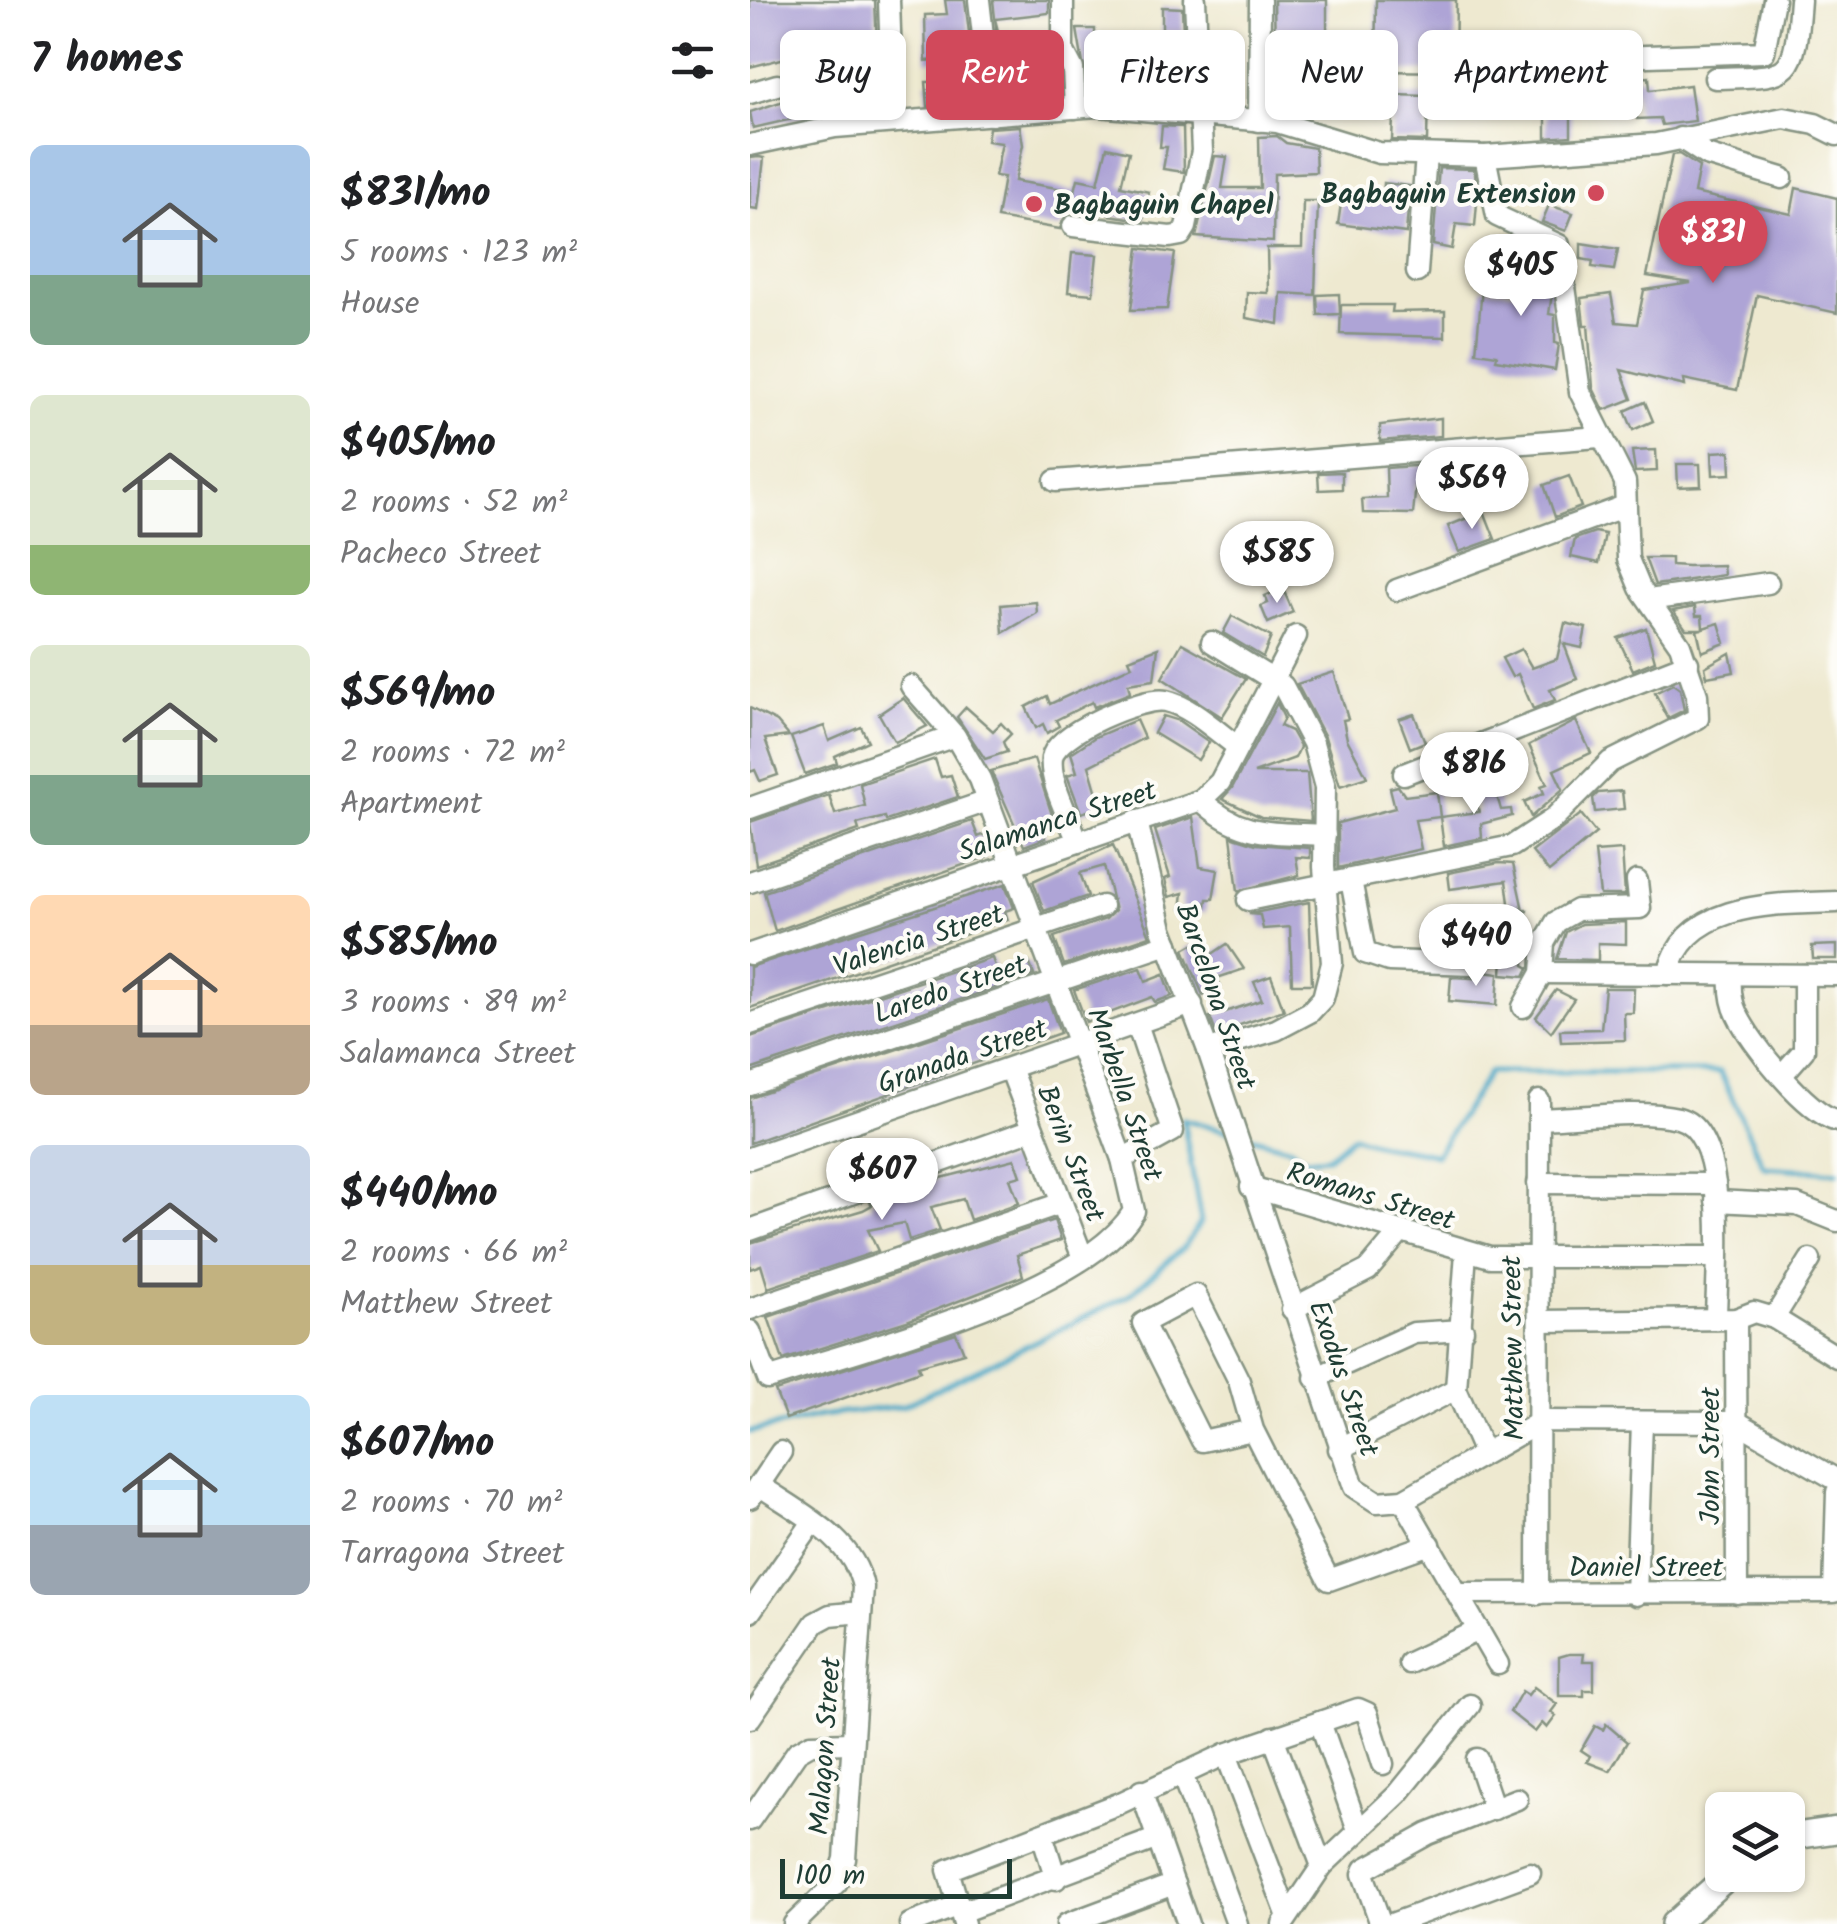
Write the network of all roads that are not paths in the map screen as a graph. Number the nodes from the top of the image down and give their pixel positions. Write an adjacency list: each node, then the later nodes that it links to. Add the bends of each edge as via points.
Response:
1 (888, 0): 21 (street)
2 (979, 0): 8 (street)
3 (1063, 0): 14 (street, via 1063,50 1073,69)
4 (1195, 0): 9 (street)
5 (1260, 0): 20 (street)
6 (1774, 0): 10 (street, via 1764,52)
7 (1800, 0): 11 (street, via 1796,51 1786,70)
8 (982, 30)
9 (1196, 30)
10 (1643, 56)
11 (1715, 78)
12 (777, 85): 13 (street)
13 (750, 93)
14 (1075, 108): 15 (street); 16 (street)
15 (1064, 109)
16 (1084, 109)
17 (926, 120): 21 (street)
18 (1200, 120): 28 (street, via 1202,151 1181,235)
19 (1245, 120): 20 (street)
20 (1259, 121): 25 (street, via 1379,153)
21 (893, 122): 24 (street)
22 (1837, 135): 23 (street, via 1784,118)
23 (1680, 138): 26 (street); 27 (street, via 1706,155)
24 (750, 145)
25 (1426, 154): 26 (street); 29 (street)
26 (1486, 156): 30 (street, via 1497,216 1559,245 1578,381)
27 (1782, 178)
28 (1073, 226)
29 (1418, 272)
30 (1599, 437): 31 (street); 32 (street, via 1625,482)
31 (1055, 480)
32 (1625, 506): 34 (street); 35 (street, via 1628,560)
33 (1768, 583): 35 (street)
34 (1396, 590)
35 (1650, 600): 38 (street)
36 (1296, 636): 39 (street)
37 (1212, 642): 39 (street)
38 (1688, 664): 43 (street); 51 (street, via 1700,707 1693,724 1610,762 1531,837 1494,852)
39 (1272, 679): 42 (street); 48 (street, via 1292,698 1313,743 1325,787)
40 (912, 686): 41 (street, Marbella Street)
41 (955, 736): 45 (street, Marbella Street); 46 (street)
42 (1238, 747): 44 (street, via 1220,782); 49 (street, via 1179,705 1156,700 1068,734 1056,747 1052,769)
43 (1404, 774)
44 (1201, 800): 47 (street, Salamanca Street); 48 (street, via 1238,827)
45 (988, 802): 50 (street, Marbella Street); 53 (street)
46 (750, 808)
47 (1137, 821): 49 (street, Salamanca Street); 59 (street, Barcelona Street)
48 (1325, 834): 54 (street)
49 (1077, 840): 50 (street, Salamanca Street)
50 (1011, 863): 58 (street, Marbella Street); 60 (street, Salamanca Street)
51 (1351, 880): 54 (street); 61 (street, via 1365,953 1388,961)
52 (1637, 881): 62 (street, via 1640,908 1577,910 1556,922 1544,943)
53 (750, 882)
54 (1326, 884): 55 (street); 73 (street, via 1332,962 1323,998 1297,1021)
55 (1248, 900)
56 (1837, 902): 63 (street, via 1771,904 1709,921 1672,959)
57 (1102, 906): 58 (street, Valencia Street)
58 (1036, 929): 67 (street, Marbella Street); 70 (street, Valencia Street)
59 (1168, 944): 67 (street, Laredo Street); 68 (street, Barcelona Street)
60 (750, 954)
61 (1473, 964)
62 (1542, 973): 63 (street); 69 (street)
63 (1668, 974): 65 (street)
64 (1837, 975): 66 (street)
65 (1732, 976): 66 (street); 75 (street, via 1734,1010)
66 (1804, 976): 75 (street, via 1804,1050)
67 (1057, 982): 72 (street, Marbella Street); 76 (street, Laredo Street)
68 (1192, 1004): 71 (street, Granada Street); 73 (street, Barcelona Street)
69 (1523, 1007)
70 (750, 1024)
71 (1137, 1024): 72 (street, Granada Street); 81 (street, via 1173,1131)
72 (1079, 1044): 74 (street, Granada Street); 81 (street, Marbella Street)
73 (1208, 1050): 83 (street, Barcelona Street)
74 (1010, 1068): 79 (street, Berin Street); 80 (street, Granada Street)
75 (1782, 1074): 78 (street, via 1817,1113)
76 (750, 1085)
77 (1539, 1110): 82 (street, Matthew Street); 84 (street, John Street, via 1692,1124 1707,1143)
78 (1837, 1121)
79 (1033, 1129): 85 (street, Berin Street); 87 (street)
80 (750, 1158)
81 (1122, 1159): 91 (street, Marbella Street, via 1134,1210)
82 (1538, 1183): 84 (street); 92 (street, Matthew Street)
83 (1251, 1188): 88 (street, Romans Street); 95 (street, Exodus Street)
84 (1715, 1193): 86 (street, via 1797,1204); 90 (street, John Street)
85 (1062, 1203): 91 (street, Berin Street); 94 (street)
86 (1837, 1221)
87 (750, 1230)
88 (1399, 1233): 89 (street, Romans Street); 95 (street, via 1368,1270)
89 (1466, 1252): 92 (street, Romans Street); 99 (street)
90 (1716, 1256): 92 (street, Romans Street); 97 (street, John Street)
91 (1083, 1258): 100 (street, Marbella Street, via 1018,1294 768,1379)
92 (1538, 1260): 98 (street, Matthew Street)
93 (1810, 1260): 96 (street)
94 (750, 1308)
95 (1292, 1309): 102 (street, Exodus Street)
96 (1774, 1318): 97 (street, via 1754,1312); 101 (street)
97 (1726, 1319): 98 (street); 106 (street, John Street)
98 (1540, 1321): 104 (street, Matthew Street)
99 (1463, 1330): 102 (street, via 1414,1333); 103 (street)
100 (750, 1331)
101 (1837, 1357)
102 (1315, 1378): 108 (street, Exodus Street)
103 (1456, 1390): 108 (street); 110 (street)
104 (1542, 1422): 105 (street); 110 (street); 119 (street, Matthew Street)
105 (1642, 1422): 106 (street); 120 (street)
106 (1737, 1422): 111 (street); 118 (street, John Street)
107 (1253, 1430): 107 (street, via 1202,1441 1144,1323 1196,1295 1239,1381); 116 (street, via 1329,1580)
108 (1339, 1449): 114 (street, Exodus Street, via 1354,1487 1377,1502)
109 (782, 1452): 112 (street)
110 (1483, 1452): 114 (street)
111 (1837, 1480)
112 (754, 1492): 115 (street, Malagon Street)
113 (1837, 1492): 118 (street, Daniel Street, via 1834,1592)
114 (1402, 1500): 116 (street)
115 (813, 1522): 121 (street); 122 (street, Malagon Street, via 860,1565)
116 (1430, 1544): 117 (street)
117 (1459, 1593): 119 (street, Daniel Street); 123 (street)
118 (1737, 1593): 120 (street, Daniel Street)
119 (1538, 1594): 120 (street, Daniel Street)
120 (1636, 1595)
121 (750, 1612)
122 (861, 1612): 127 (street, Malagon Street, via 815,1624); 130 (street, Malagon Street)
123 (1479, 1630): 124 (street); 125 (street)
124 (1409, 1663)
125 (1498, 1664)
126 (1470, 1706): 139 (street, via 1398,1794)
127 (750, 1718)
128 (1320, 1722): 129 (street); 133 (street, via 1364,1709); 139 (street)
129 (1272, 1738): 131 (street); 144 (street)
130 (851, 1743): 138 (street, via 811,1744 797,1752); 151 (street, Malagon Street, via 845,1859 837,1882)
131 (1226, 1754): 134 (street); 150 (street)
132 (1477, 1760): 137 (street)
133 (1383, 1764)
134 (1182, 1774): 135 (street); 155 (street)
135 (1141, 1792): 141 (street); 143 (street)
136 (1517, 1799): 137 (street)
137 (1494, 1809): 156 (street, via 1364,1868)
138 (750, 1820)
139 (1358, 1830): 144 (street)
140 (1837, 1830): 142 (main road)
141 (1042, 1834): 146 (street); 149 (street, via 948,1870)
142 (1805, 1835)
143 (1158, 1838): 146 (street); 147 (street)
144 (1322, 1866): 150 (street)
145 (1530, 1873): 157 (street)
146 (1056, 1879): 149 (street)
147 (1174, 1884): 153 (street); 154 (street)
148 (1710, 1892): 158 (main road)
149 (961, 1914): 152 (street)
150 (1285, 1919)
151 (794, 1924)
152 (910, 1924)
153 (1067, 1924)
154 (1188, 1924)
155 (1237, 1924)
156 (1381, 1924)
157 (1392, 1924)
158 (1674, 1924)

